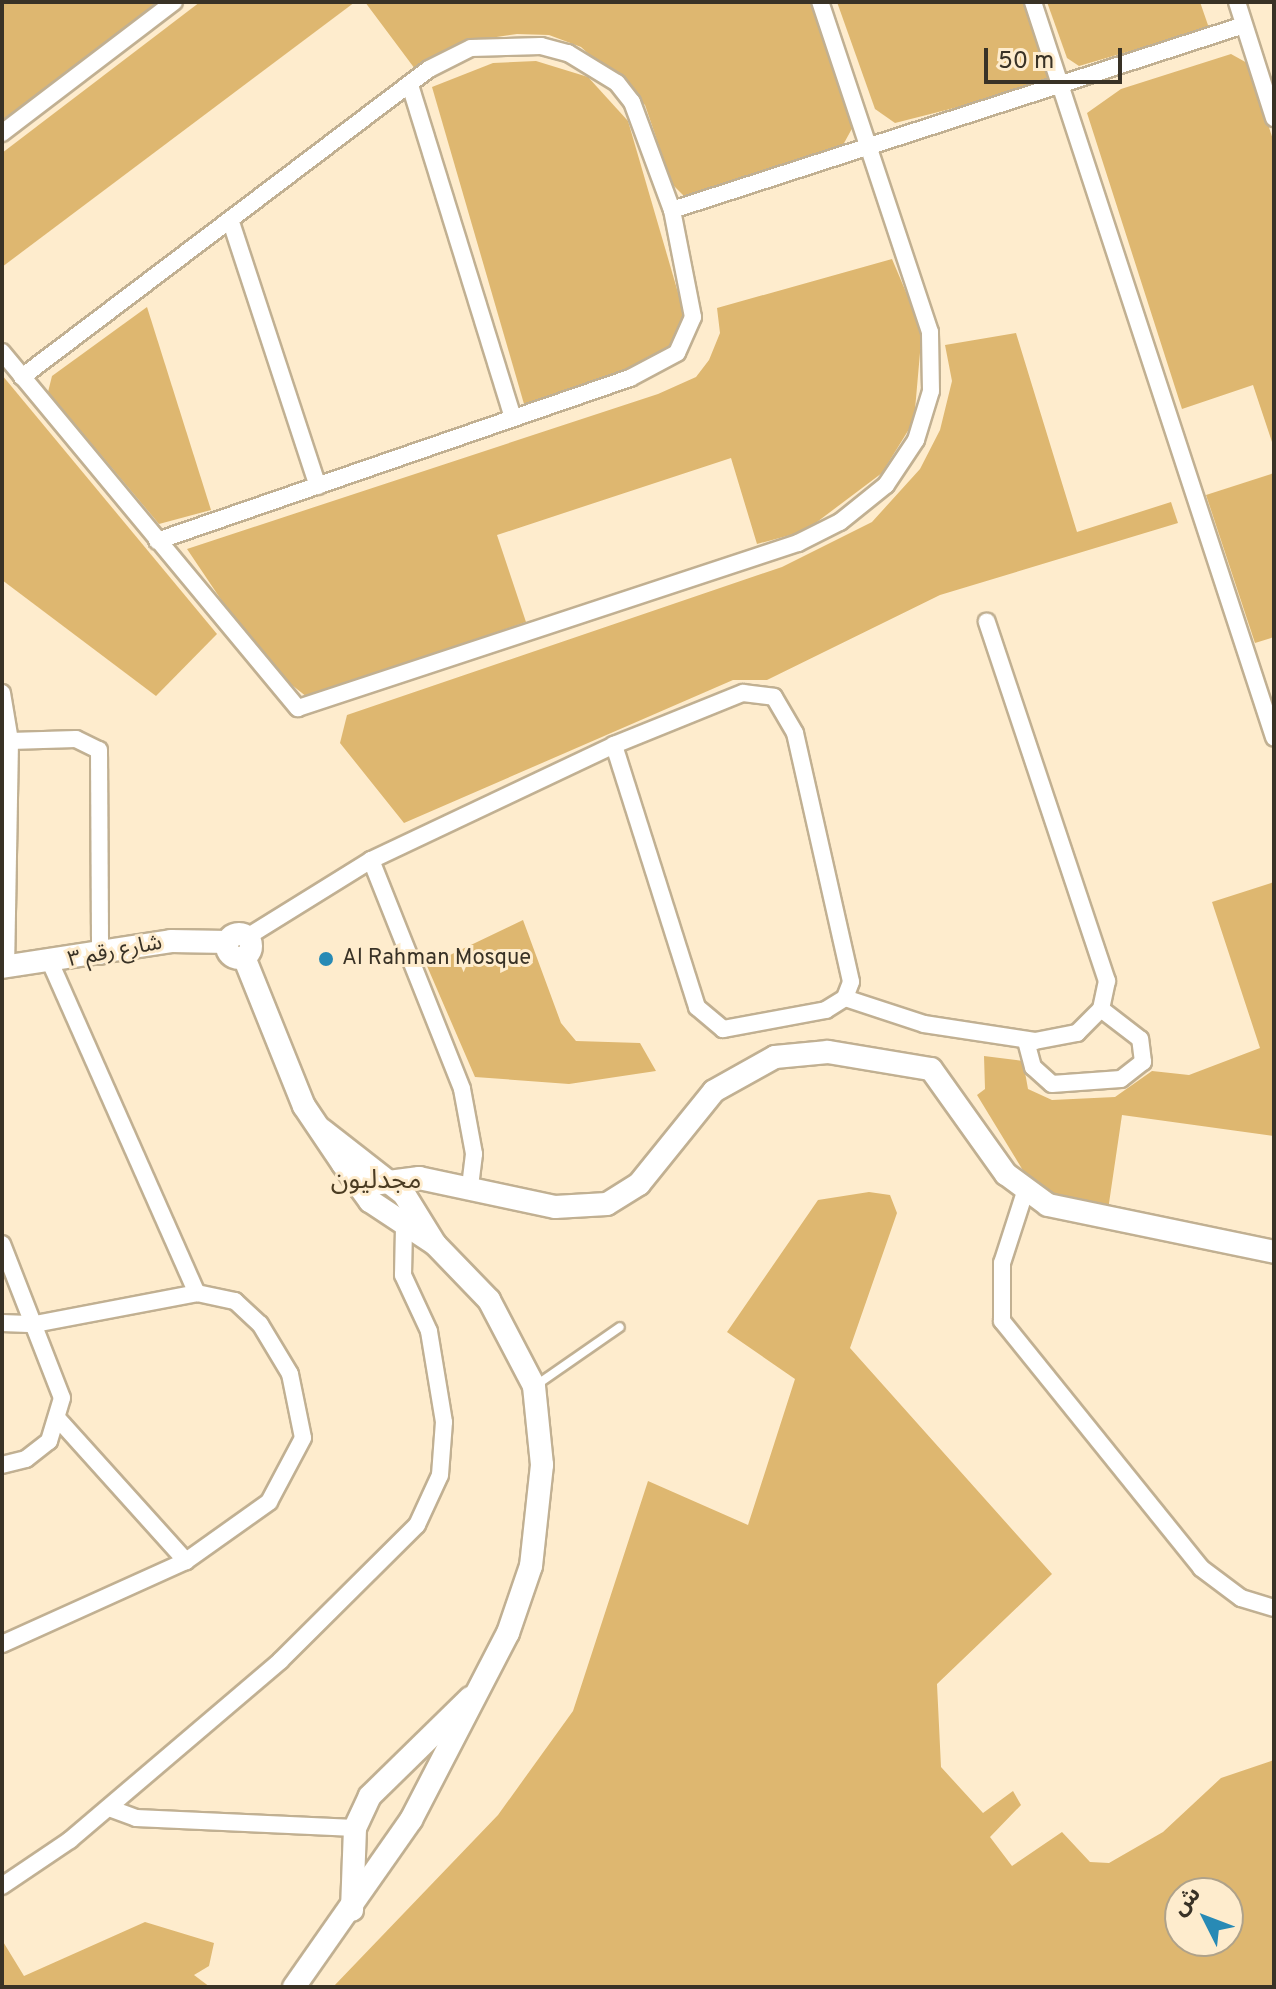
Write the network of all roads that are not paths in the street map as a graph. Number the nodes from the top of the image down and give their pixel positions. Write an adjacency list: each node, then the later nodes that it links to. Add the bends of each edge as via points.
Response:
1 (174, 2): 9 (street)
2 (820, 2): 10 (street)
3 (1033, 2): 6 (street)
4 (1237, 2): 5 (street)
5 (1244, 25): 6 (street); 8 (street)
6 (1059, 83): 10 (street); 20 (street)
7 (410, 85): 11 (street, via 471,48 521,42 568,53 600,69 632,102); 12 (street); 15 (street)
8 (1274, 118)
9 (2, 133)
10 (871, 146): 11 (street); 17 (street, via 930,332 931,391 902,463 840,522 798,543 310,709 271,684)
11 (672, 210): 15 (street, via 693,317 677,353 630,378)
12 (231, 222): 14 (street); 16 (street)
13 (2, 352): 14 (street)
14 (22, 377): 17 (street)
15 (513, 417): 16 (street)
16 (318, 486): 17 (street)
17 (157, 541)
18 (987, 622): 29 (street, via 1107,981)
19 (2, 693): 21 (street)
20 (1274, 737)
21 (10, 741): 25 (street, via 76,739 99,750); 27 (street)
22 (614, 745): 23 (street); 28 (street, via 708,1022 747,1029 826,1010); 28 (street, via 743,693 774,697 787,711 846,941 851,970)
23 (371, 860): 24 (street); 34 (street, via 462,1089 474,1154)
24 (240, 945): 25 (street, شارع رقم ٣, via 171,941); 31 (street, via 304,1106)
25 (100, 956): 26 (street, شارع رقم ٣)
26 (51, 964): 27 (street, شارع رقم ٣); 40 (street)
27 (4, 967)
28 (845, 998): 30 (street, via 896,1018)
29 (1101, 1009): 30 (street, via 1062,1040); 30 (street, via 1140,1039 1143,1062 1121,1079 1052,1084 1033,1067)
30 (1026, 1041)
31 (322, 1130): 32 (street); 33 (street)
32 (387, 1179): 33 (street); 34 (street); 38 (street)
33 (358, 1186): 36 (street)
34 (470, 1186): 35 (street, via 555,1207 607,1204 639,1184 714,1091 746,1070 802,1050 931,1069)
35 (1025, 1192): 39 (street, via 1094,1219); 48 (street, via 1002,1263 1002,1321 1201,1568 1241,1598)
36 (404, 1229): 38 (street); 53 (street, via 403,1275 440,1374 443,1449 431,1498 417,1525 345,1604)
37 (2, 1244): 42 (street)
38 (435, 1244): 44 (street, via 489,1300)
39 (1274, 1252)
40 (197, 1293): 42 (street); 47 (street, via 235,1301 260,1324 290,1374 303,1438 287,1479 269,1502)
41 (2, 1323): 42 (street)
42 (35, 1324): 45 (street, via 59,1377)
43 (620, 1327): 44 (lane)
44 (534, 1386): 50 (street, via 542,1465 531,1566)
45 (59, 1420): 46 (street, via 39,1451); 47 (street)
46 (2, 1465)
47 (186, 1561): 49 (street)
48 (1274, 1608)
49 (2, 1644)
50 (479, 1689): 51 (street); 52 (street)
51 (396, 1768): 52 (street); 54 (street)
52 (430, 1787): 56 (street)
53 (109, 1808): 54 (street, via 136,1818); 55 (street)
54 (355, 1828): 56 (street)
55 (2, 1886)
56 (352, 1911): 57 (street)
57 (294, 1987)

